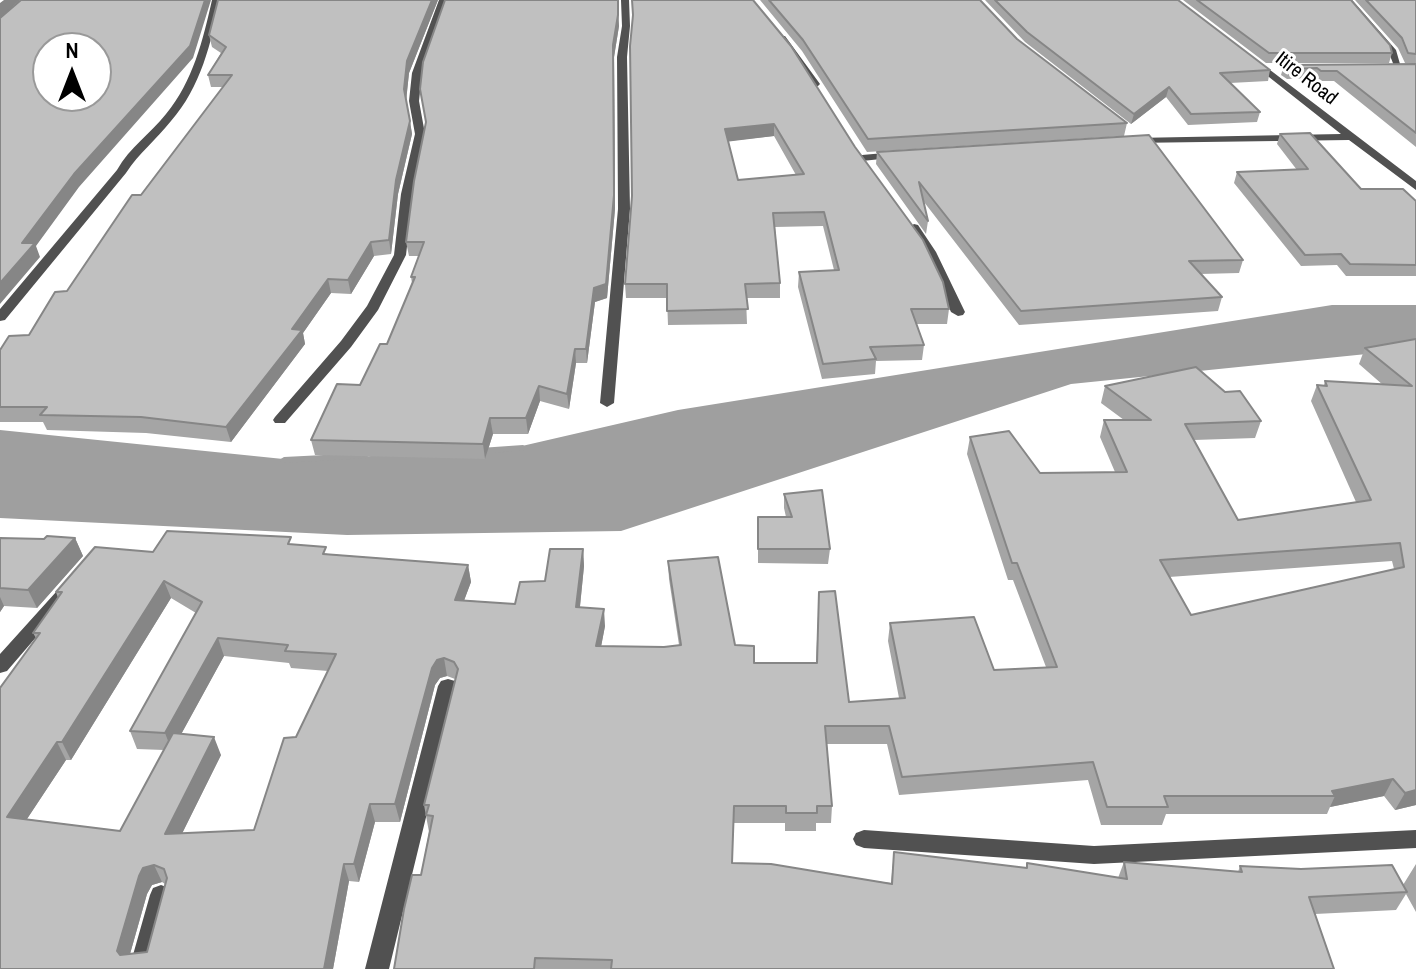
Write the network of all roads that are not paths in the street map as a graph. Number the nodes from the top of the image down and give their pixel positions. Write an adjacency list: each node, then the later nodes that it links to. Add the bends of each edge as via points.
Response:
1 (216, 0): 20 (street, via 197,72 167,120 133,149 122,171)
2 (443, 0): 22 (street, via 417,73 414,101 420,134 400,255 373,307)
3 (625, 0): 21 (street, via 624,185)
4 (1347, 0): 9 (street, via 1403,69)
5 (771, 25): 10 (street)
6 (1241, 52): 7 (street, Itire Road)
7 (1265, 69): 8 (street); 12 (street, Itire Road)
8 (1280, 69)
9 (1384, 69)
10 (819, 92)
11 (1129, 137): 12 (street)
12 (1350, 137): 17 (street, Itire Road)
13 (855, 147): 15 (street)
14 (906, 155): 15 (street)
15 (862, 158): 16 (street)
16 (870, 169)
17 (1416, 187)
18 (909, 222): 19 (street, via 930,252)
19 (958, 312)
20 (0, 317)
21 (607, 403)
22 (280, 420)
23 (77, 579): 24 (street)
24 (0, 666)
25 (448, 686): 30 (street)
26 (864, 839): 27 (street, via 1094,855)
27 (1416, 839)
28 (161, 895): 29 (street)
29 (141, 969)
30 (377, 969)

